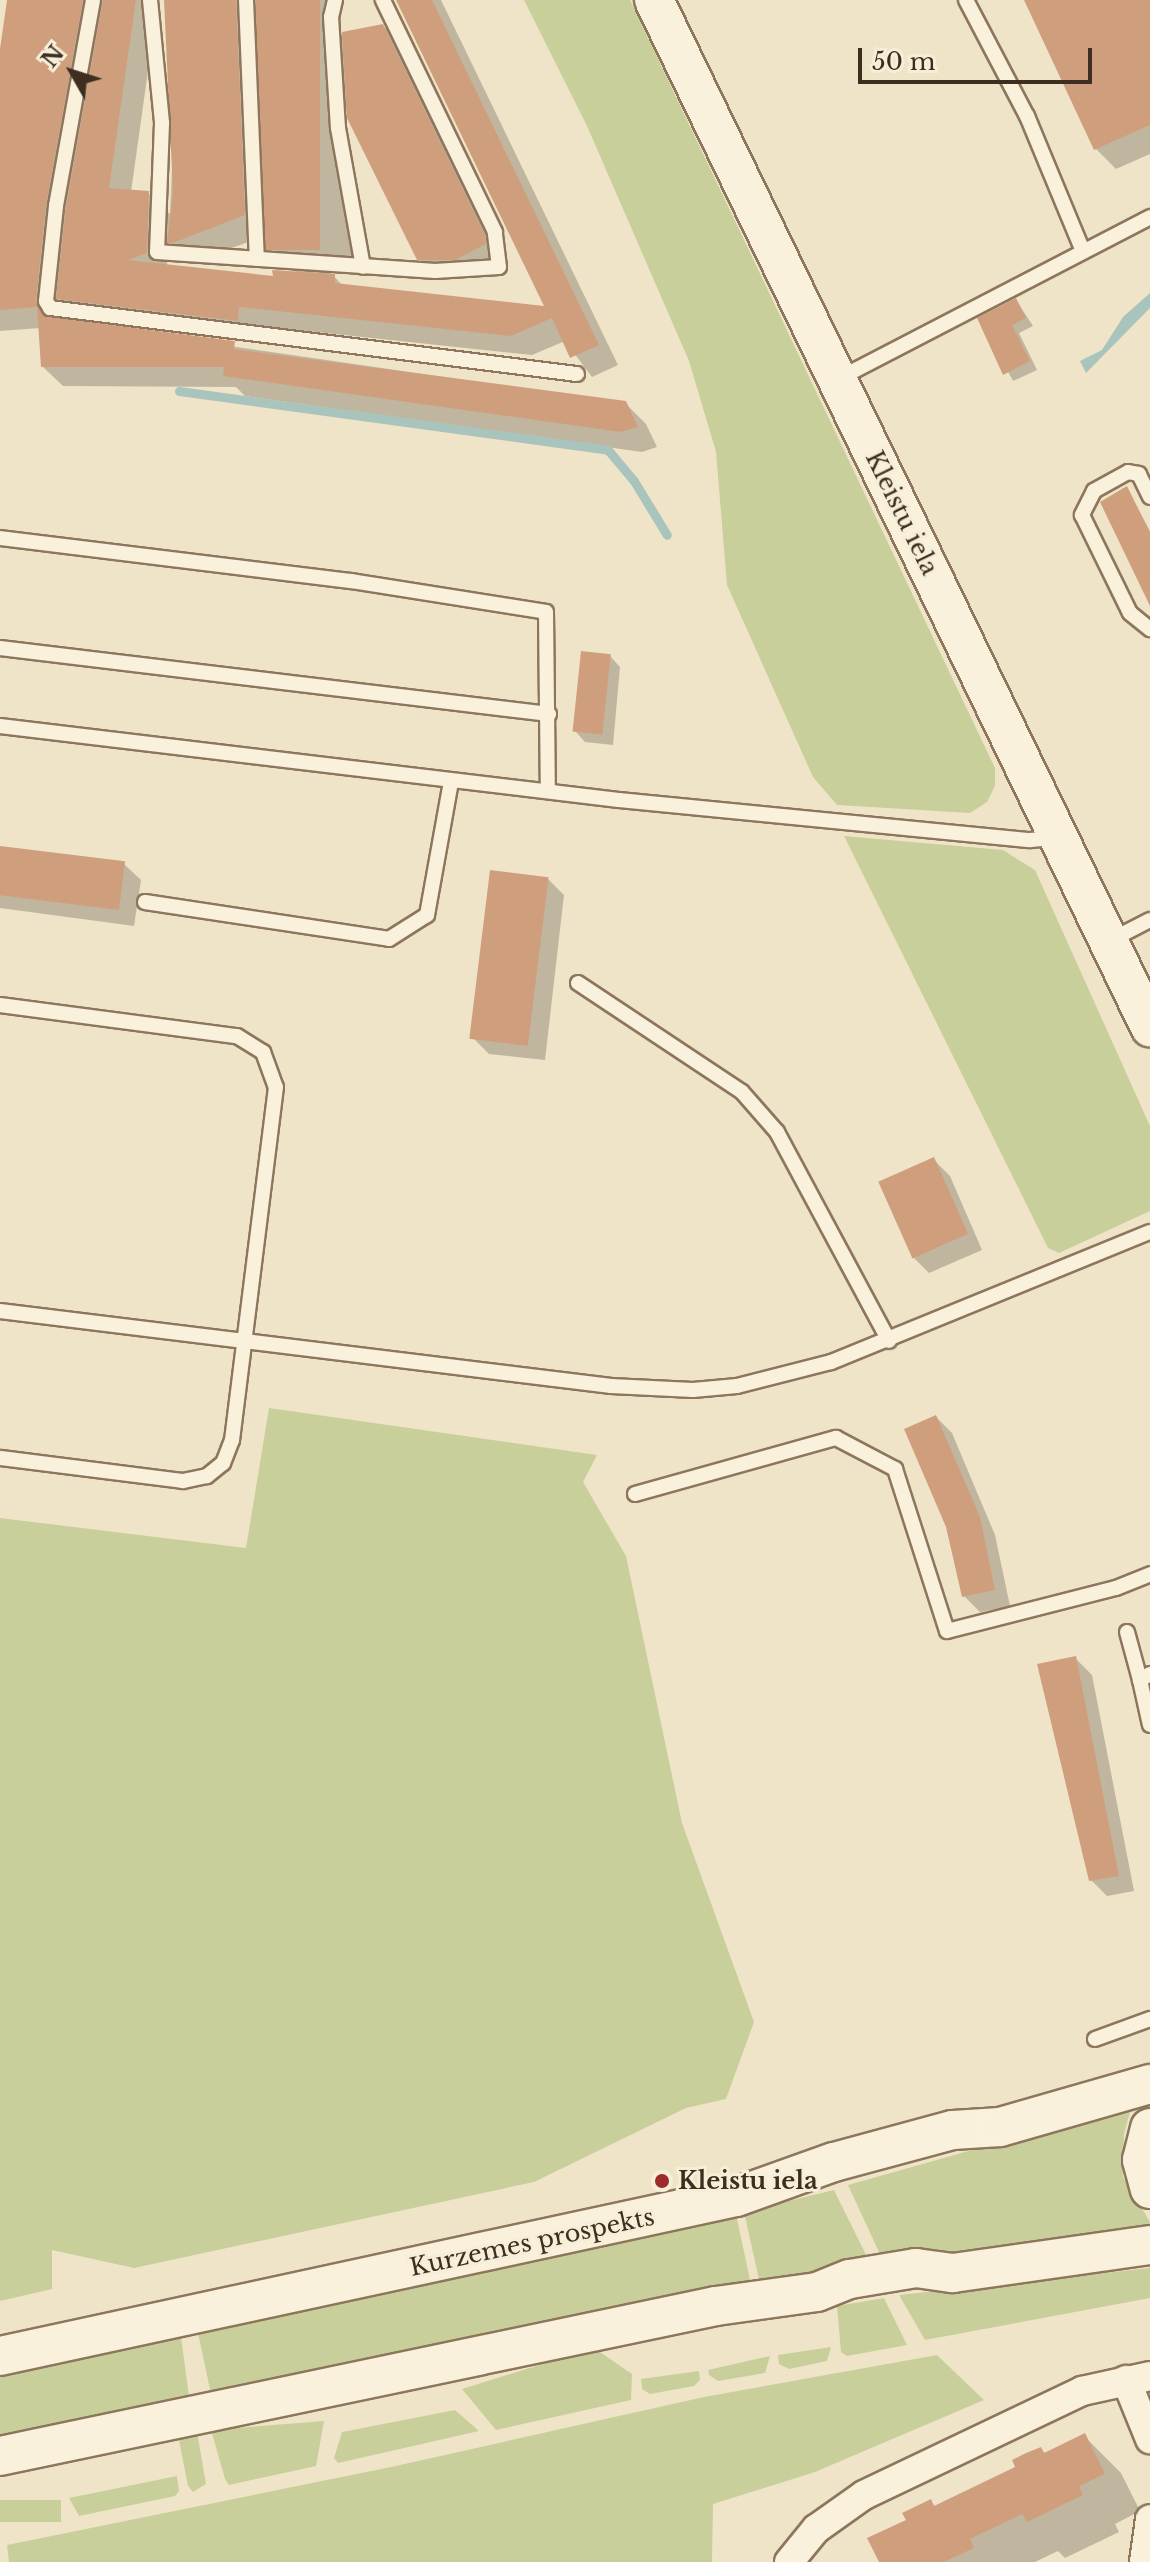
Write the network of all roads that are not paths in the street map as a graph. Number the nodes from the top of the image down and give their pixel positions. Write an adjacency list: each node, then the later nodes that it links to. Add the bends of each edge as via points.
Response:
1 (93, 0): 12 (lane, via 56,206 46,301 50,308)
2 (150, 0): 10 (lane, via 162,123 157,252)
3 (246, 0): 10 (lane)
4 (335, 0): 11 (lane, via 331,17 338,128)
5 (383, 0): 11 (lane, via 495,232 499,267)
6 (654, 0): 13 (main road, Kleistu iela)
7 (966, 0): 9 (lane, via 1027,116)
8 (1150, 217): 9 (lane)
9 (1082, 249): 13 (lane)
10 (257, 259): 11 (lane)
11 (363, 267)
12 (577, 374)
13 (837, 379): 22 (main road, Kleistu iela)
14 (1150, 497): 16 (lane, via 1139,474 1128,472 1094,491 1082,515 1130,613)
15 (0, 538): 18 (lane, via 351,581 546,612)
16 (1150, 629)
17 (0, 648): 18 (lane)
18 (549, 714): 21 (lane)
19 (0, 726): 20 (lane)
20 (451, 782): 21 (lane); 23 (lane, via 427,915 389,939)
21 (548, 790): 22 (lane, via 1030,840)
22 (1058, 837): 25 (main road, Kleistu iela)
23 (145, 902)
24 (1150, 920): 25 (lane)
25 (1108, 941): 28 (main road, Kleistu iela)
26 (578, 983): 32 (lane, via 751,1102 777,1132 811,1190)
27 (0, 1005): 31 (lane, via 225,1033 263,1052 274,1074 276,1103)
28 (1150, 1027)
29 (1150, 1232): 32 (lane)
30 (0, 1311): 31 (lane)
31 (245, 1339): 32 (lane, via 611,1386 693,1390 780,1377); 33 (lane, via 230,1450 213,1473 172,1480)
32 (889, 1341)
33 (0, 1458)
34 (635, 1494): 35 (lane, via 836,1438 895,1469 947,1631 1116,1588)
35 (1150, 1574)
36 (1127, 1632): 37 (lane)
37 (1145, 1677): 38 (lane)
38 (1150, 1725)
39 (1150, 2019): 40 (lane)
40 (1095, 2039)
41 (1150, 2084): 45 (main road, Kurzemes prospekts, via 1000,2127 953,2130 834,2162 736,2197)
42 (1150, 2128): 43 (main road, via 1142,2160)
43 (1150, 2189)
44 (1150, 2245): 48 (main road, via 953,2273 916,2268 850,2279 817,2292 716,2306)
45 (0, 2356)
46 (1138, 2378): 47 (street); 50 (street, via 1071,2396 864,2495 816,2529)
47 (1150, 2439)
48 (0, 2456)
49 (1150, 2519): 51 (street)
50 (789, 2562)
51 (1144, 2562)

